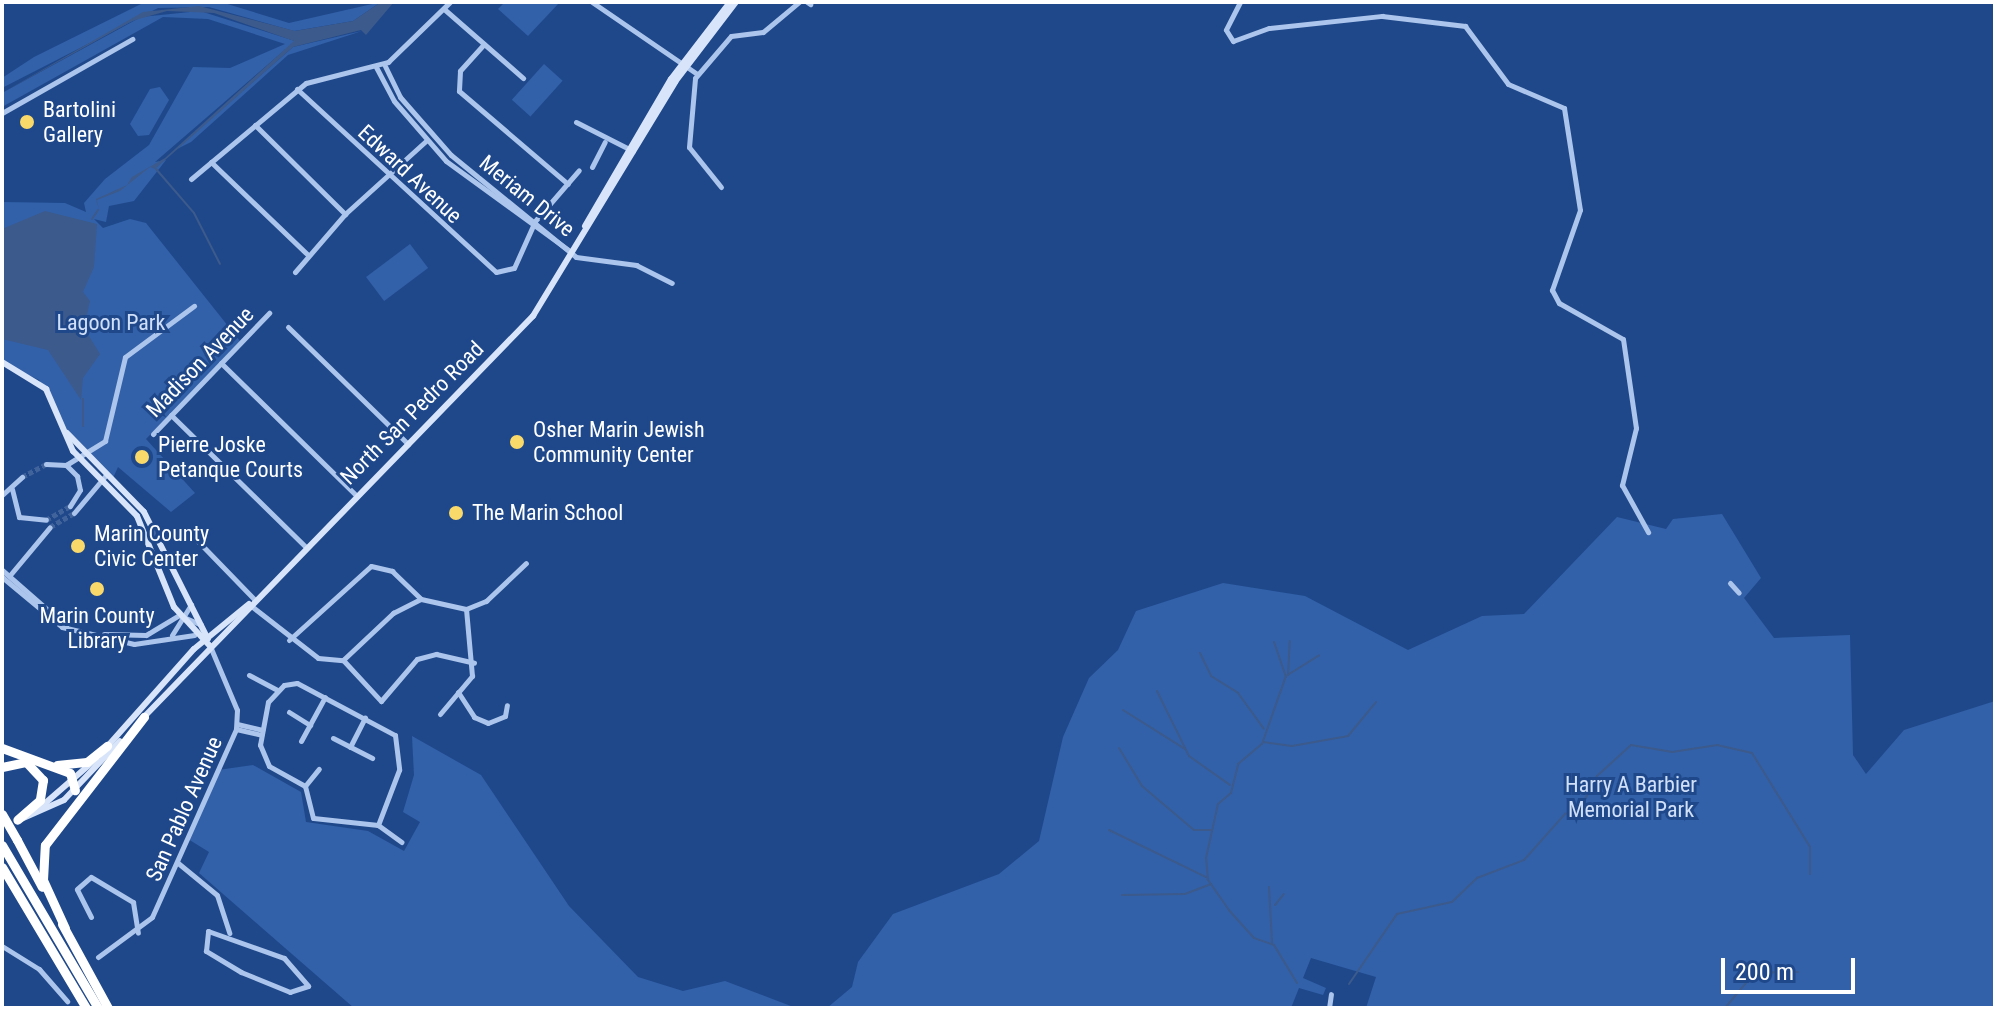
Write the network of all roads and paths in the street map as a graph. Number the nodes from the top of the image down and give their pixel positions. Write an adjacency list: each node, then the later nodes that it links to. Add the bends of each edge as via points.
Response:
1 (450, 2): 6 (street)
2 (592, 2): 10 (street)
3 (799, 2): 12 (street, via 763,32 731,36)
4 (1240, 2): 56 (street, via 1226,30 1233,41 1269,28 1382,16 1465,26 1508,84 1564,108 1580,210 1552,290 1559,303 1623,339 1636,428 1622,485)
5 (730, 4): 10 (main road, North San Pedro Road)
6 (444, 9): 8 (street); 9 (street)
7 (132, 39): 15 (street)
8 (484, 44): 13 (street); 26 (street, via 460,71 459,91)
9 (384, 64): 11 (street); 18 (street, Meriam Drive)
10 (684, 64): 12 (street); 20 (main road, North San Pedro Road)
11 (376, 67): 14 (street); 18 (street, Meriam Drive)
12 (697, 74): 27 (street, via 689,147)
13 (523, 78)
14 (297, 89): 17 (street); 24 (street, Edward Avenue)
15 (2, 113)
16 (576, 122): 19 (street)
17 (255, 125): 21 (street); 28 (street)
18 (430, 138): 24 (street); 29 (street, Meriam Drive); 30 (street, Meriam Drive)
19 (605, 142): 20 (street); 22 (street)
20 (632, 150): 31 (main road, North San Pedro Road)
21 (211, 162): 25 (street); 32 (street)
22 (592, 167)
23 (579, 170): 26 (street)
24 (386, 175): 28 (street); 30 (street, Edward Avenue, via 481,263 506,272)
25 (191, 179)
26 (568, 184): 29 (street)
27 (721, 187)
28 (345, 214): 32 (street)
29 (535, 221): 30 (street); 31 (street, Meriam Drive)
30 (531, 229): 31 (street, Meriam Drive)
31 (571, 252): 34 (street, via 587,262 643,267); 42 (main road, North San Pedro Road, via 533,316)
32 (307, 254): 33 (street)
33 (295, 272)
34 (672, 283)
35 (194, 306): 43 (street, via 124,360 107,435)
36 (269, 313): 39 (street, Madison Avenue)
37 (288, 327): 42 (street)
38 (2, 362): 43 (main road, via 39,380)
39 (221, 363): 40 (street, Madison Avenue); 50 (street)
40 (171, 415): 41 (street, Madison Avenue); 59 (street)
41 (153, 434)
42 (408, 444): 50 (main road, North San Pedro Road)
43 (82, 457): 45 (street); 47 (main road)
44 (46, 464): 45 (street)
45 (66, 465): 51 (street, via 80,483)
46 (22, 477): 48 (street)
47 (104, 479): 52 (street); 67 (main road, via 147,516); 69 (main road, via 142,524)
48 (12, 489): 49 (street); 54 (street, via 15,512)
49 (2, 495)
50 (356, 495): 59 (main road, North San Pedro Road)
51 (70, 506)
52 (74, 513)
53 (46, 520): 54 (street)
54 (34, 523): 58 (street)
55 (50, 527): 58 (street)
56 (1648, 532)
57 (190, 533): 66 (street)
58 (36, 538): 62 (street)
59 (306, 547): 66 (main road, North San Pedro Road)
60 (526, 563): 68 (street, via 486,601)
61 (2, 570): 62 (street)
62 (6, 577): 71 (street, via 66,626)
63 (1730, 583): 64 (street)
64 (1739, 593)
65 (421, 599): 68 (street); 75 (street, via 392,571 371,566); 78 (street, via 393,613)
66 (252, 602): 74 (main road, North San Pedro Road); 75 (street); 77 (main road, North San Pedro Road)
67 (191, 605): 69 (street); 70 (main road)
68 (466, 609): 79 (street)
69 (184, 619): 70 (street); 71 (street, via 146,635); 72 (street); 73 (main road)
70 (201, 625): 74 (main road)
71 (103, 635): 72 (street, via 134,644)
72 (171, 635): 73 (street)
73 (194, 635): 76 (main road)
74 (207, 637): 76 (main road, North San Pedro Road); 77 (main road)
75 (289, 640): 78 (street, via 318,658)
76 (201, 643): 77 (main road); 94 (main road, North San Pedro Road)
77 (210, 646): 87 (main road, North San Pedro Road); 90 (street, San Pablo Avenue)
78 (343, 660): 79 (street, via 381,701 417,659 436,654)
79 (474, 663): 82 (street)
80 (249, 675): 81 (street)
81 (277, 690): 83 (street, via 290,682); 91 (street)
82 (458, 692): 84 (street, via 474,717 488,723 505,716); 86 (street)
83 (325, 697): 88 (street); 89 (street)
84 (507, 705)
85 (289, 712): 89 (street)
86 (440, 714)
87 (144, 717): 101 (main road, North San Pedro Road); 112 (highway, via 45,845 43,880)
88 (365, 718): 95 (street); 106 (street, via 398,740 399,770)
89 (310, 725): 93 (street)
90 (237, 727): 91 (street); 109 (street, San Pablo Avenue)
91 (262, 732): 102 (street, via 269,766)
92 (333, 738): 95 (street)
93 (301, 741)
94 (107, 746): 97 (highway, via 76,765); 101 (main road, North San Pedro Road)
95 (350, 747): 98 (street)
96 (2, 748): 97 (highway)
97 (29, 756): 101 (highway)
98 (372, 758)
99 (2, 767): 104 (highway, via 26,762 42,778 41,798)
100 (319, 769): 102 (street)
101 (75, 786): 104 (main road, North San Pedro Road)
102 (305, 786): 106 (street, via 313,818)
103 (2, 814): 112 (highway, bridge)
104 (17, 820): 105 (main road, North San Pedro Road)
105 (2, 824)
106 (378, 825): 107 (street)
107 (401, 842)
108 (2, 846): 120 (highway)
109 (177, 863): 113 (street, via 217,895); 114 (street, San Pablo Avenue)
110 (2, 867): 119 (highway)
111 (91, 917): 114 (street, via 77,889 88,877 133,902)
112 (65, 928): 121 (highway)
113 (229, 933): 113 (street, via 284,958 308,986 283,990 203,946 208,931)
114 (138, 934): 116 (street)
115 (2, 946): 118 (street, via 39,969)
116 (98, 957)
117 (1331, 994): 122 (street)
118 (67, 1001)
119 (86, 1008)
120 (98, 1008)
121 (108, 1008)
122 (1329, 1008)

